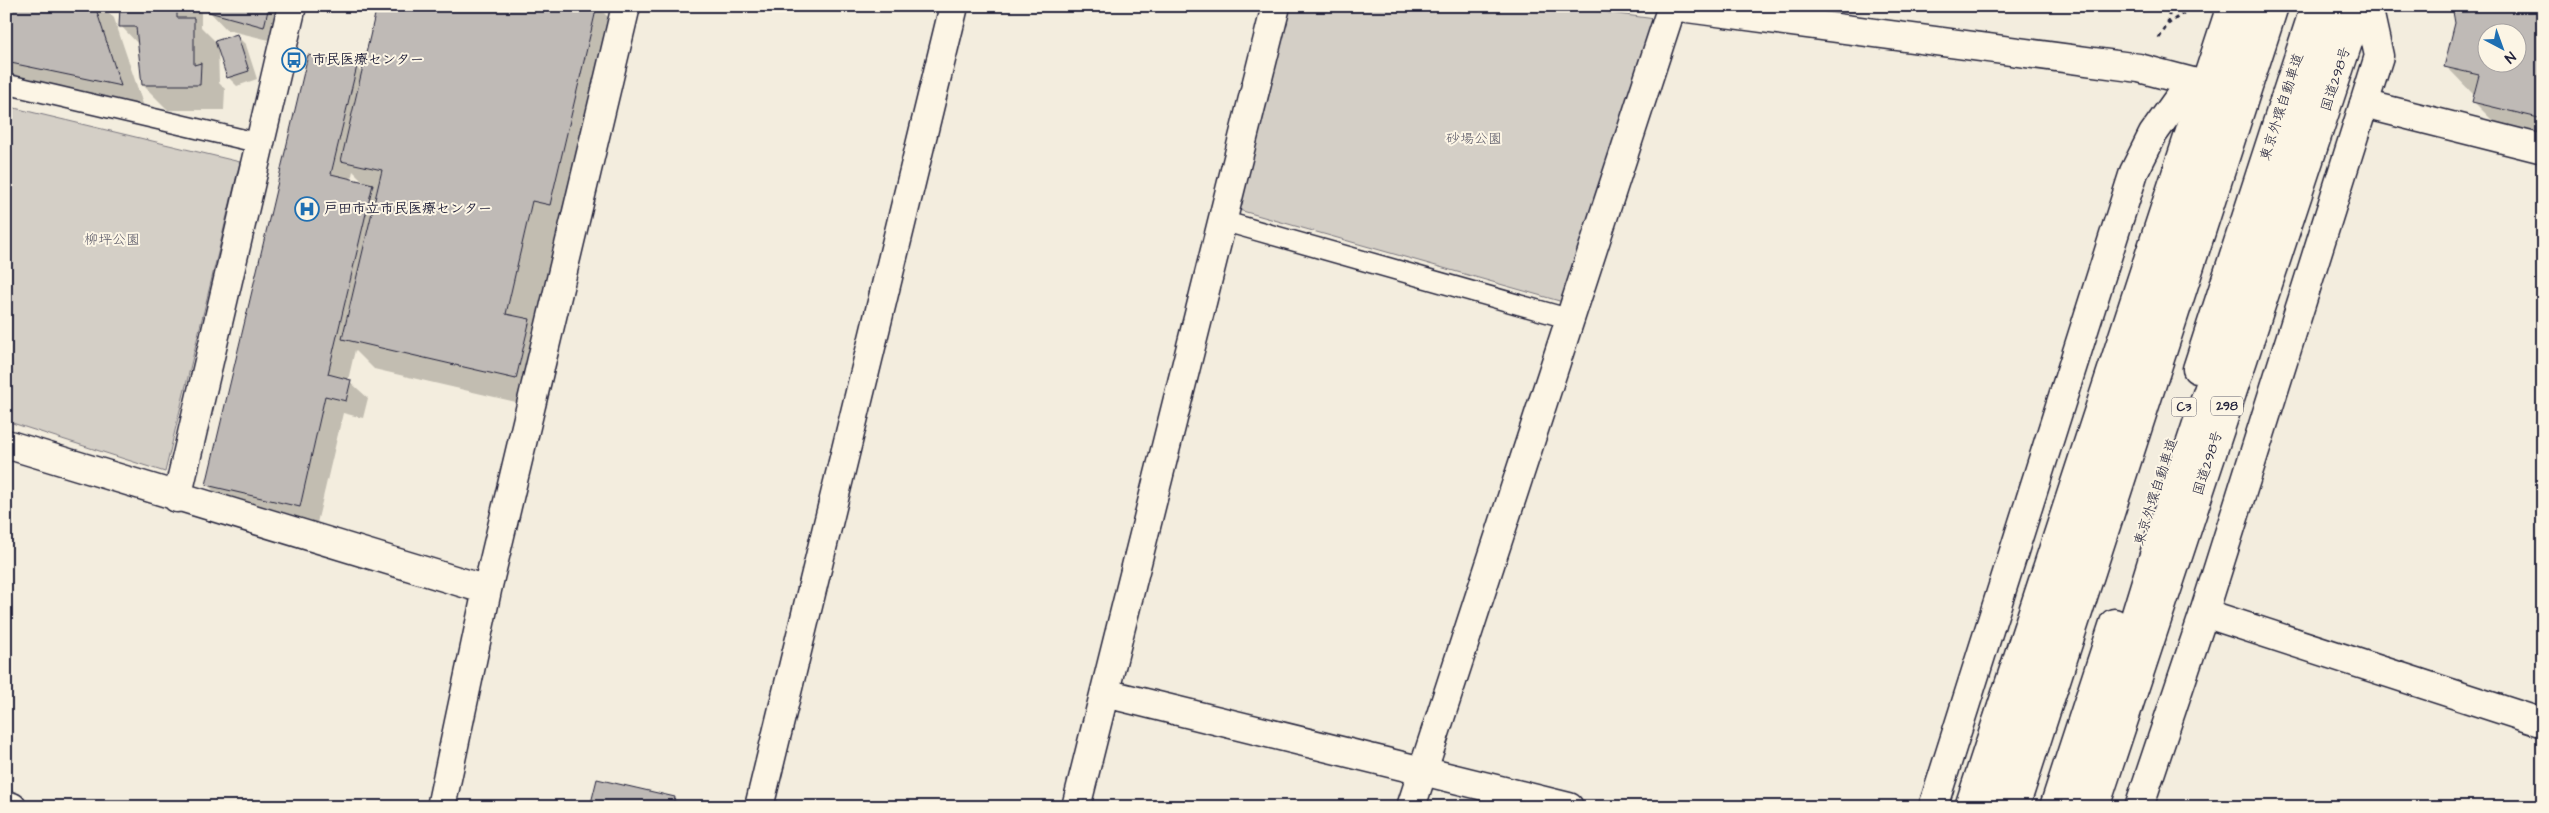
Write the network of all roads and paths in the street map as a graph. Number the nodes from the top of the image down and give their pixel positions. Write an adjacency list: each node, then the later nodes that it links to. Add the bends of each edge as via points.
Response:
1 (292, 6): 20 (main road)
2 (626, 6): 26 (main road)
3 (954, 6): 34 (main road)
4 (1276, 6): 22 (main road)
5 (1672, 6): 16 (main road); 23 (main road)
6 (2170, 6): 15 (path)
7 (2193, 6): 15 (path)
8 (2230, 6): 17 (main road)
9 (2250, 6): 40 (main road)
10 (2274, 6): 41 (main road)
11 (2315, 6): 42 (main road, 東京外環自動車道 / C3)
12 (2336, 6): 43 (main road, via 2161,532)
13 (2360, 6): 44 (main road, 国道298号 / 298)
14 (2368, 6): 19 (main road, via 2379,56)
15 (2168, 24): 16 (path)
16 (2139, 68): 17 (main road)
17 (2197, 83): 38 (main road, via 2153,134 2134,172); 39 (main road)
18 (6, 84): 20 (lane)
19 (2364, 104): 21 (main road); 27 (main road)
20 (259, 143): 25 (main road)
21 (2543, 149)
22 (1223, 221): 23 (lane); 28 (main road)
23 (1570, 319): 30 (main road)
24 (6, 444): 25 (main road)
25 (177, 498): 26 (main road)
26 (488, 590): 33 (main road)
27 (2204, 613): 29 (main road); 45 (main road)
28 (1105, 693): 30 (main road); 35 (main road)
29 (2543, 723)
30 (1423, 771): 36 (main road); 37 (main road)
31 (6, 805): 32 (main road)
32 (12, 807)
33 (442, 807)
34 (759, 807)
35 (1076, 807)
36 (1411, 807)
37 (1569, 807)
38 (1933, 807)
39 (1969, 807)
40 (1992, 807)
41 (2015, 807)
42 (2054, 807)
43 (2074, 807)
44 (2095, 807)
45 (2139, 807)

